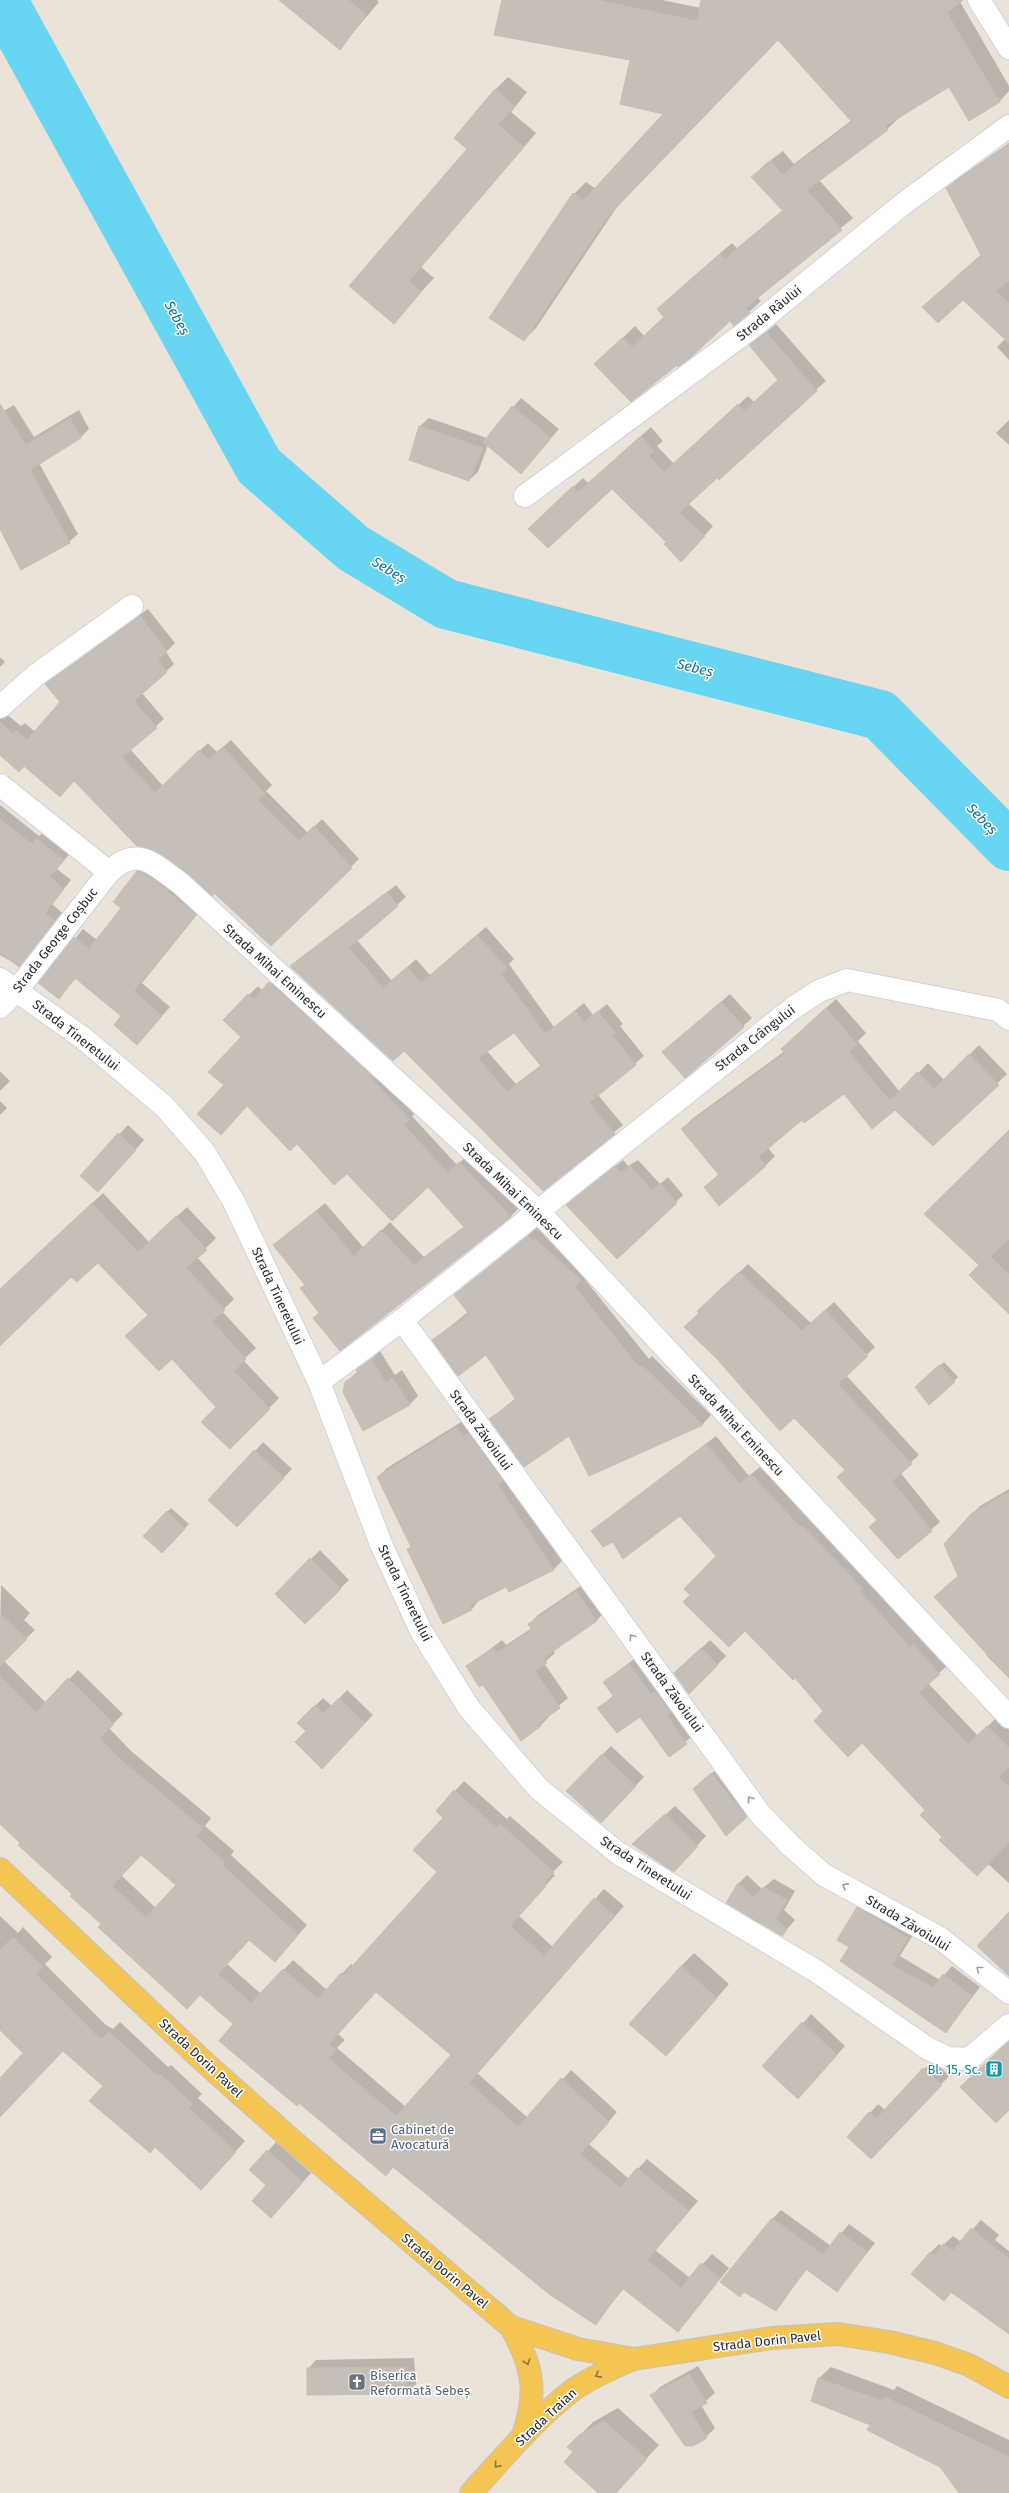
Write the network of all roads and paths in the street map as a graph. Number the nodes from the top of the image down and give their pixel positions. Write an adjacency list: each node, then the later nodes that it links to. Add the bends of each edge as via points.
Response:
1 (979, 0): 2 (street)
2 (1009, 48)
3 (1009, 126): 4 (street, Strada Râului, via 903,204 750,329)
4 (525, 496)
5 (132, 606): 6 (street, via 36,675)
6 (0, 707)
7 (0, 785): 8 (street)
8 (109, 872): 9 (street, Strada George Coșbuc); 12 (street, Strada Mihai Eminescu, via 121,861 133,857 151,863 180,883)
9 (9, 984): 10 (street, Strada George Coșbuc); 14 (street, Strada Tineretului, via 83,1038 164,1107 205,1153 234,1202)
10 (0, 1007)
11 (1009, 1019): 12 (street, Strada Crângului, via 998,1010 847,980 819,991 793,1008)
12 (538, 1211): 13 (street, Strada Crângului); 15 (street, Strada Mihai Eminescu)
13 (402, 1320): 14 (street, Strada Crângului); 17 (street, Strada Zăvoiului, one-way to 13, via 940,1938 824,1875 761,1815)
14 (320, 1382): 18 (street, Strada Tineretului, via 381,1544 421,1631 469,1708 539,1789 618,1853 816,1970 927,2048 948,2058 968,2059)
15 (1009, 1717)
16 (0, 1869): 19 (main road, Strada Dorin Pavel, via 202,2060 292,2141)
17 (1009, 1993)
18 (1009, 2025)
19 (511, 2327): 20 (main road, Strada Dorin Pavel, via 578,2350); 22 (main road, one-way to 22, via 523,2348 530,2369 531,2411)
20 (634, 2359): 21 (main road, Strada Dorin Pavel, via 772,2338 838,2334 890,2342 935,2353 969,2365); 22 (main road, Strada Traian, one-way to 22, via 599,2374 574,2390)
21 (1009, 2387)
22 (523, 2436): 23 (main road, Strada Traian, one-way to 23)
23 (471, 2493)

